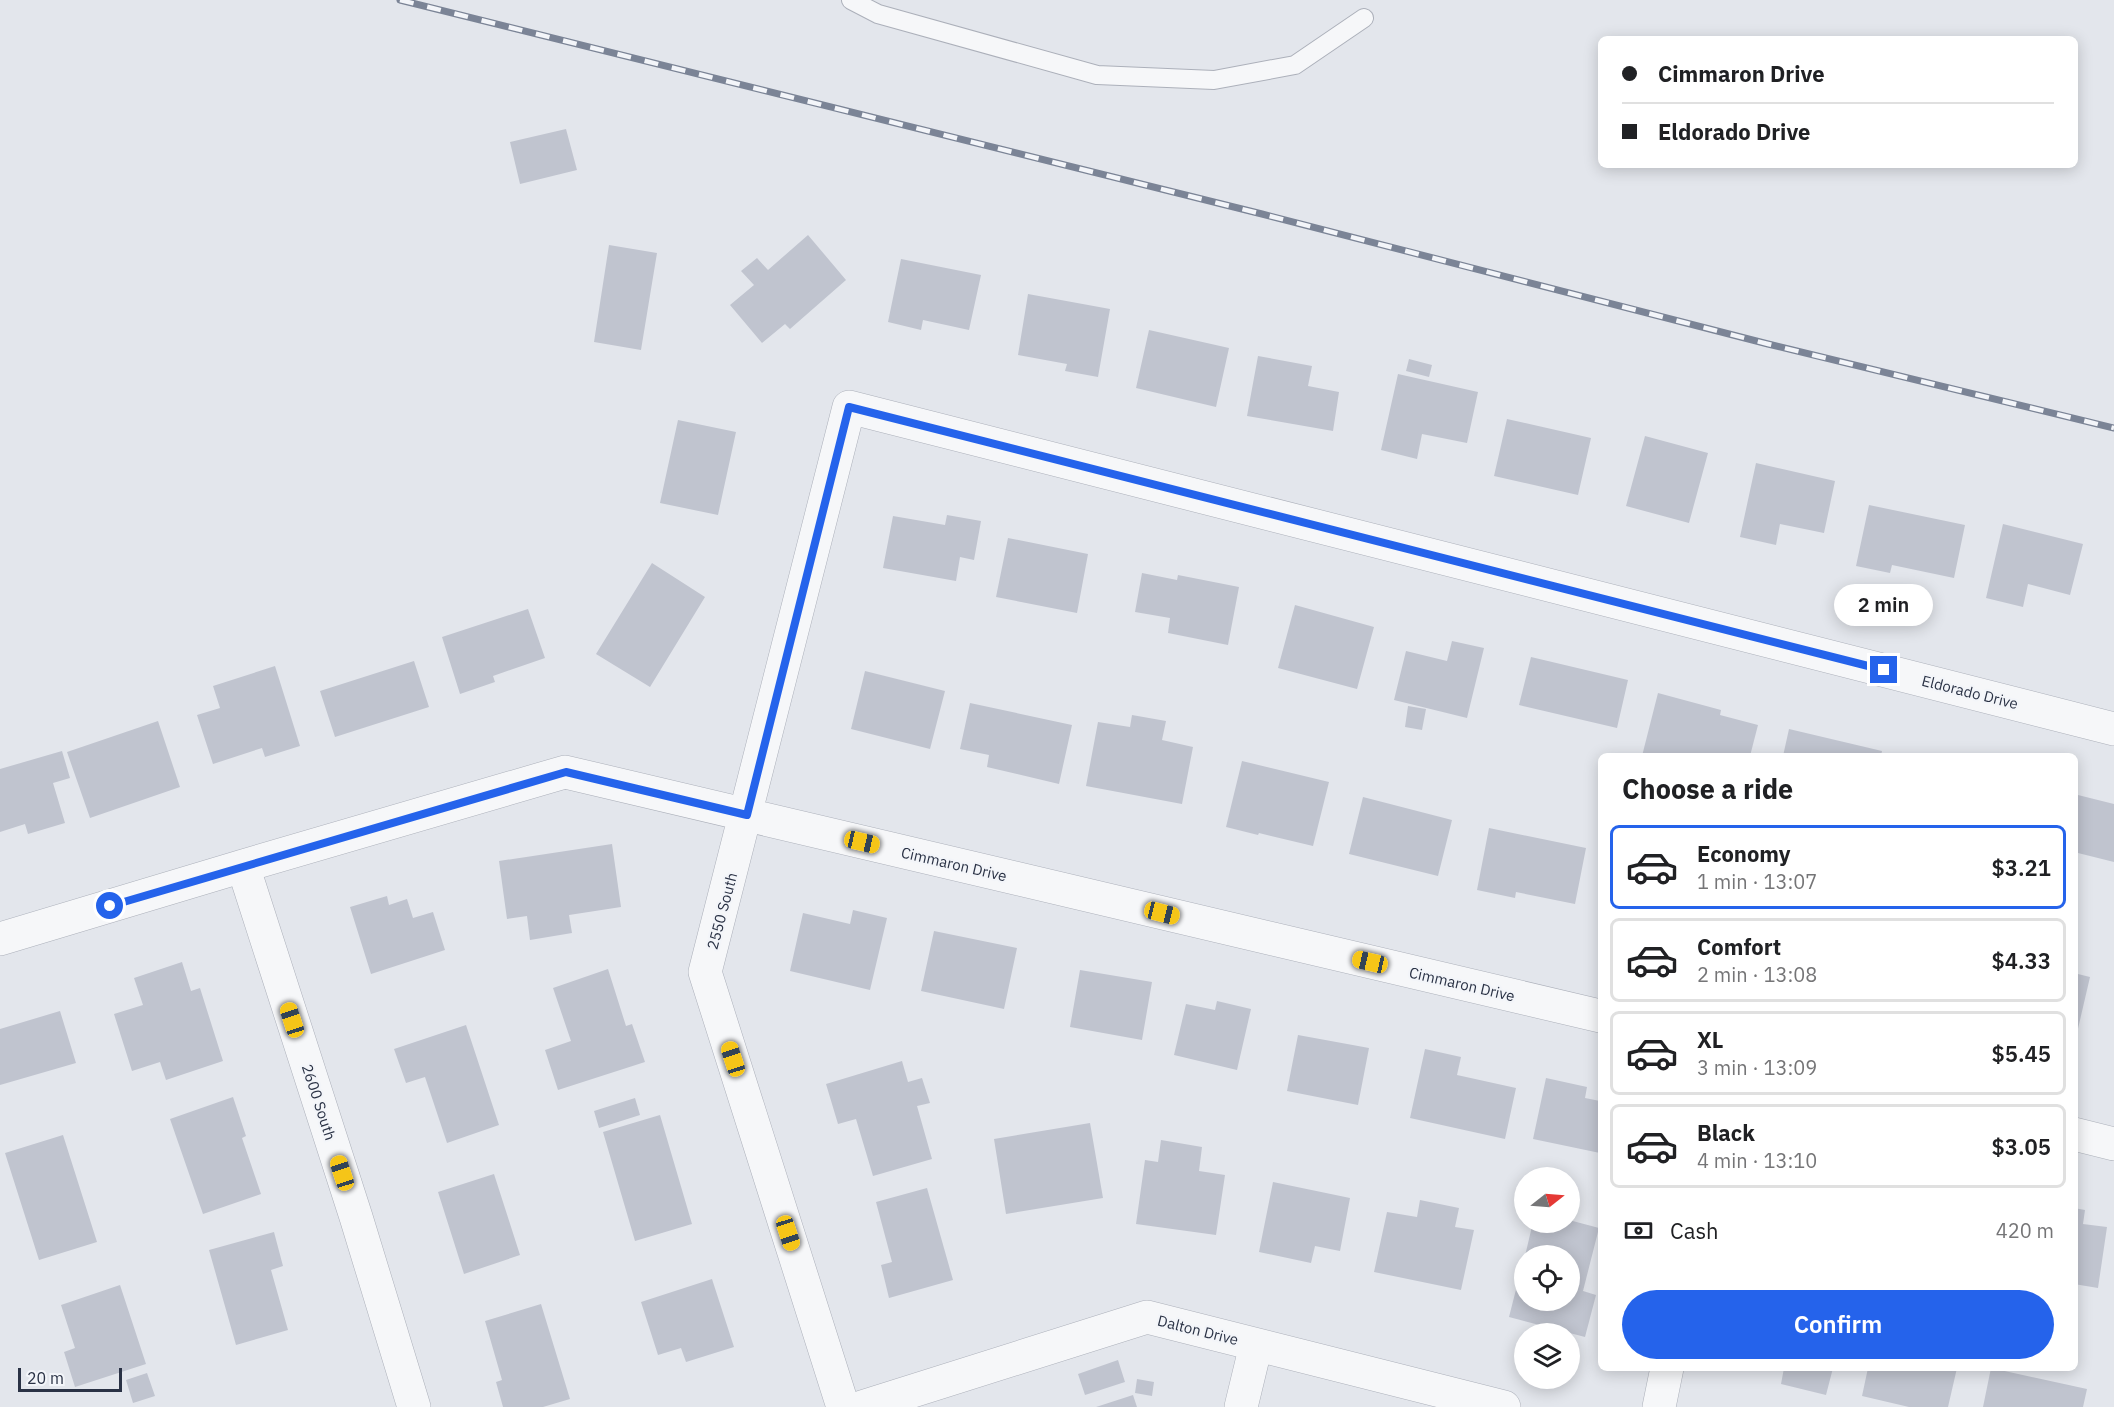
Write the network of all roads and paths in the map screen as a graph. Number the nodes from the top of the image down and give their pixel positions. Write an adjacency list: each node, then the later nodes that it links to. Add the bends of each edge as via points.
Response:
1 (850, 0): 2 (lane, via 878,14 1097,75 1214,80 1295,65)
2 (1364, 18)
3 (849, 407): 4 (street, Eldorado Drive); 5 (street, 2550 South)
4 (2114, 729)
5 (747, 815): 6 (street, Cimmaron Drive, via 566,772); 8 (street, Cimmaron Drive); 15 (street, 2550 South, via 705,972)
6 (243, 866): 7 (street, Cimmaron Drive); 14 (street, 2600 South)
7 (0, 939)
8 (1598, 1016)
9 (2078, 1135): 10 (street)
10 (2114, 1144)
11 (1256, 1345): 13 (street, Dalton Drive, via 1147,1317); 16 (street); 17 (street, Dalton Drive)
12 (1666, 1371): 18 (street)
13 (877, 1405)
14 (414, 1407)
15 (843, 1407)
16 (1241, 1407)
17 (1504, 1407)
18 (1659, 1407)

